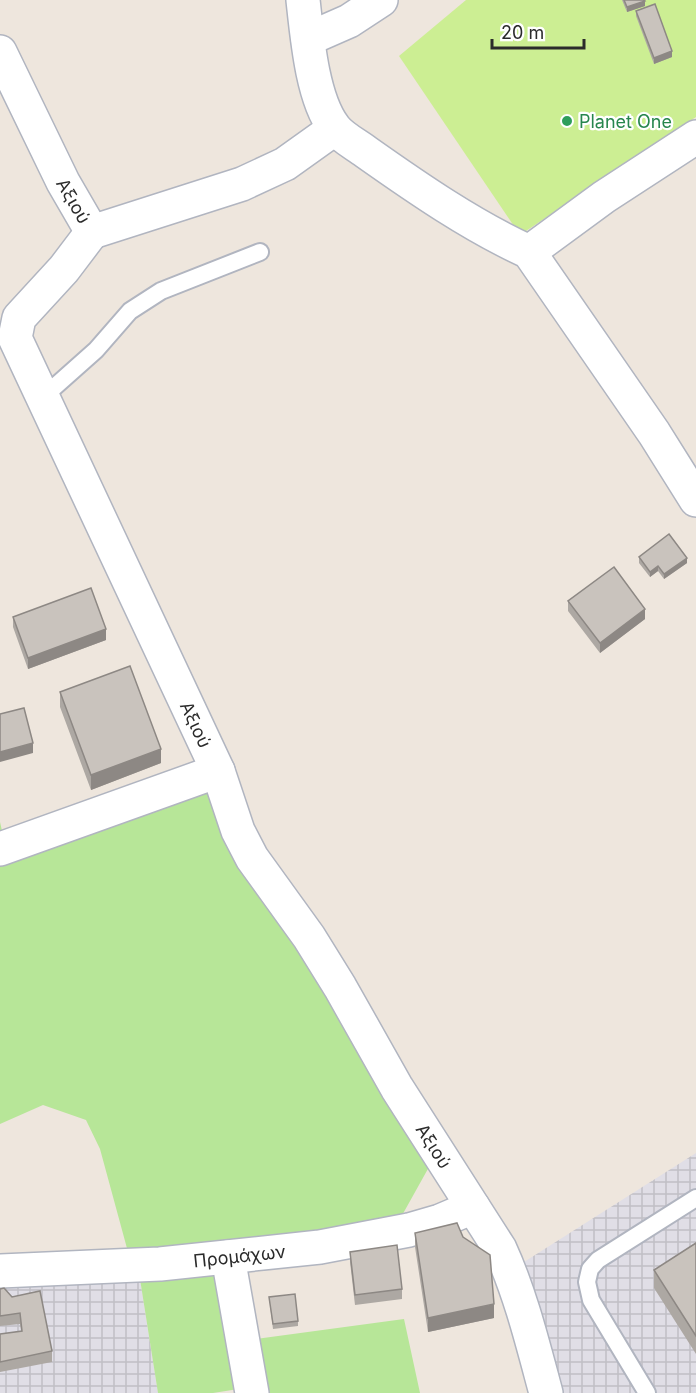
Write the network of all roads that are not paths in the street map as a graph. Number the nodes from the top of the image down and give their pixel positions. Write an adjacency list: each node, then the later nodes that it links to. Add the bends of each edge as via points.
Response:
1 (303, 0): 3 (street)
2 (381, 0): 3 (street, via 349,21)
3 (308, 39): 5 (street, via 320,101)
4 (0, 52): 7 (street, Αξιού, via 63,182)
5 (334, 129): 7 (street, via 285,164 242,184); 9 (street, via 408,182)
6 (696, 137): 9 (street)
7 (92, 232): 10 (street, Αξιού, via 19,318 15,338)
8 (260, 252): 10 (lane, via 161,291 130,311 96,350)
9 (529, 252): 11 (street)
10 (42, 398): 12 (street, Αξιού)
11 (696, 500)
12 (218, 771): 13 (street); 15 (street, Αξιού, via 238,831 252,858 309,937)
13 (0, 849)
14 (696, 1198): 20 (lane, via 598,1260 590,1269 587,1282 591,1299)
15 (473, 1208): 16 (street, Προμάχων, via 373,1238); 19 (street, Αξιού, via 509,1268)
16 (228, 1257): 17 (street, Προμάχων); 18 (street)
17 (0, 1271)
18 (252, 1393)
19 (546, 1393)
20 (647, 1393)

